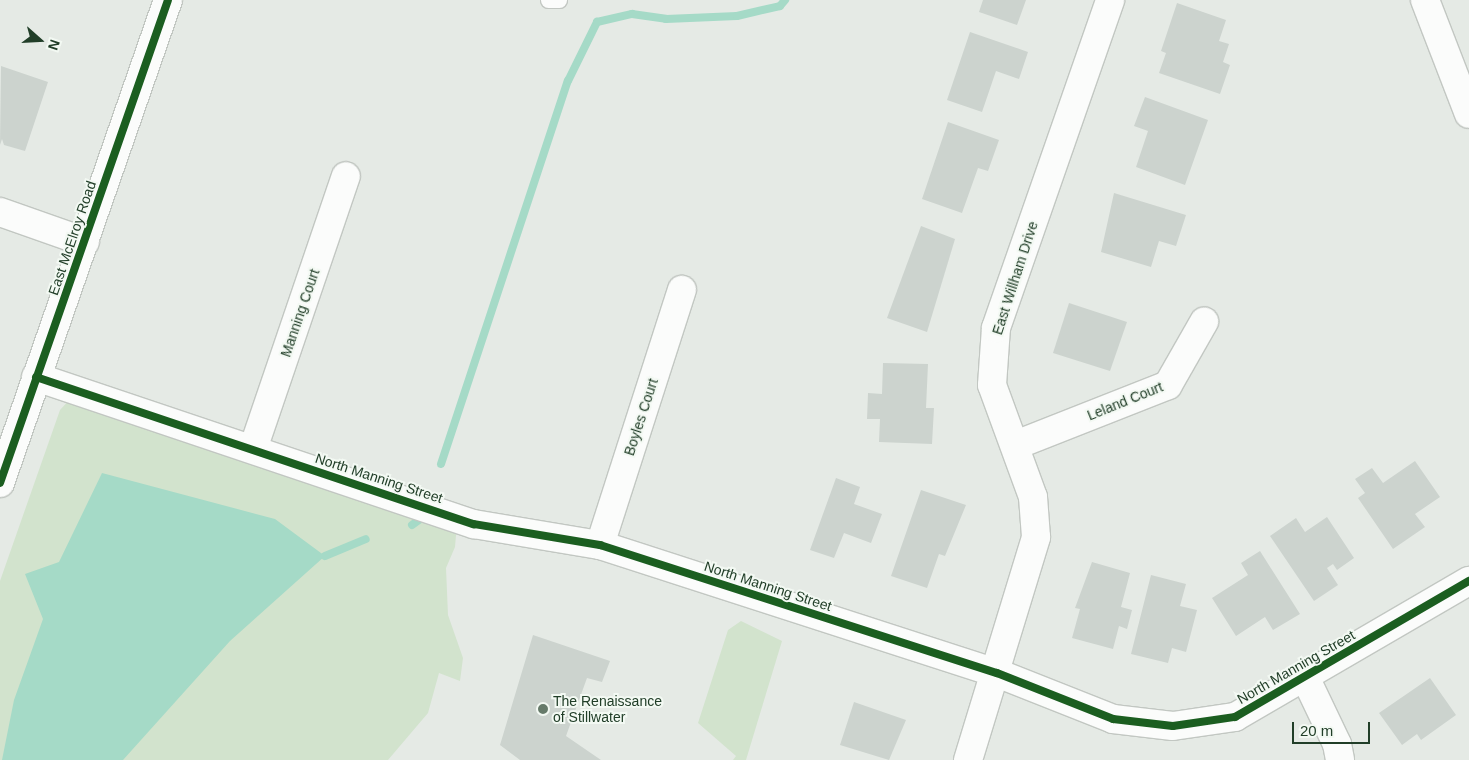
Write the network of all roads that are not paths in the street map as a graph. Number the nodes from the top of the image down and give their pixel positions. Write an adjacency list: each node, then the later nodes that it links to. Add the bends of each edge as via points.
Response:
1 (168, 0): 9 (street, East McElroy Road)
2 (548, 0): 3 (lane)
3 (559, 0)
4 (1110, 0): 13 (street, East Willham Drive, via 996,328 992,385)
5 (1424, 0): 6 (street)
6 (1469, 114)
7 (346, 176): 14 (street, Manning Court)
8 (0, 212): 9 (street)
9 (84, 242): 12 (street, East McElroy Road)
10 (682, 290): 16 (street, Boyles Court)
11 (1204, 322): 13 (street, Leland Court, via 1168,385)
12 (36, 377): 14 (street, North Manning Street); 15 (street, East McElroy Road)
13 (1016, 445): 18 (street, East Willham Drive, via 1033,497 1036,537)
14 (253, 450): 16 (street, North Manning Street, via 474,524)
15 (0, 483)
16 (600, 545): 18 (street, North Manning Street)
17 (1469, 581): 19 (street, North Manning Street, via 1403,616)
18 (997, 673): 19 (street, North Manning Street, via 1113,719 1173,726 1235,717); 20 (street, East Willham Drive)
19 (1306, 679): 21 (street, via 1337,744)
20 (968, 760)
21 (1340, 760)

